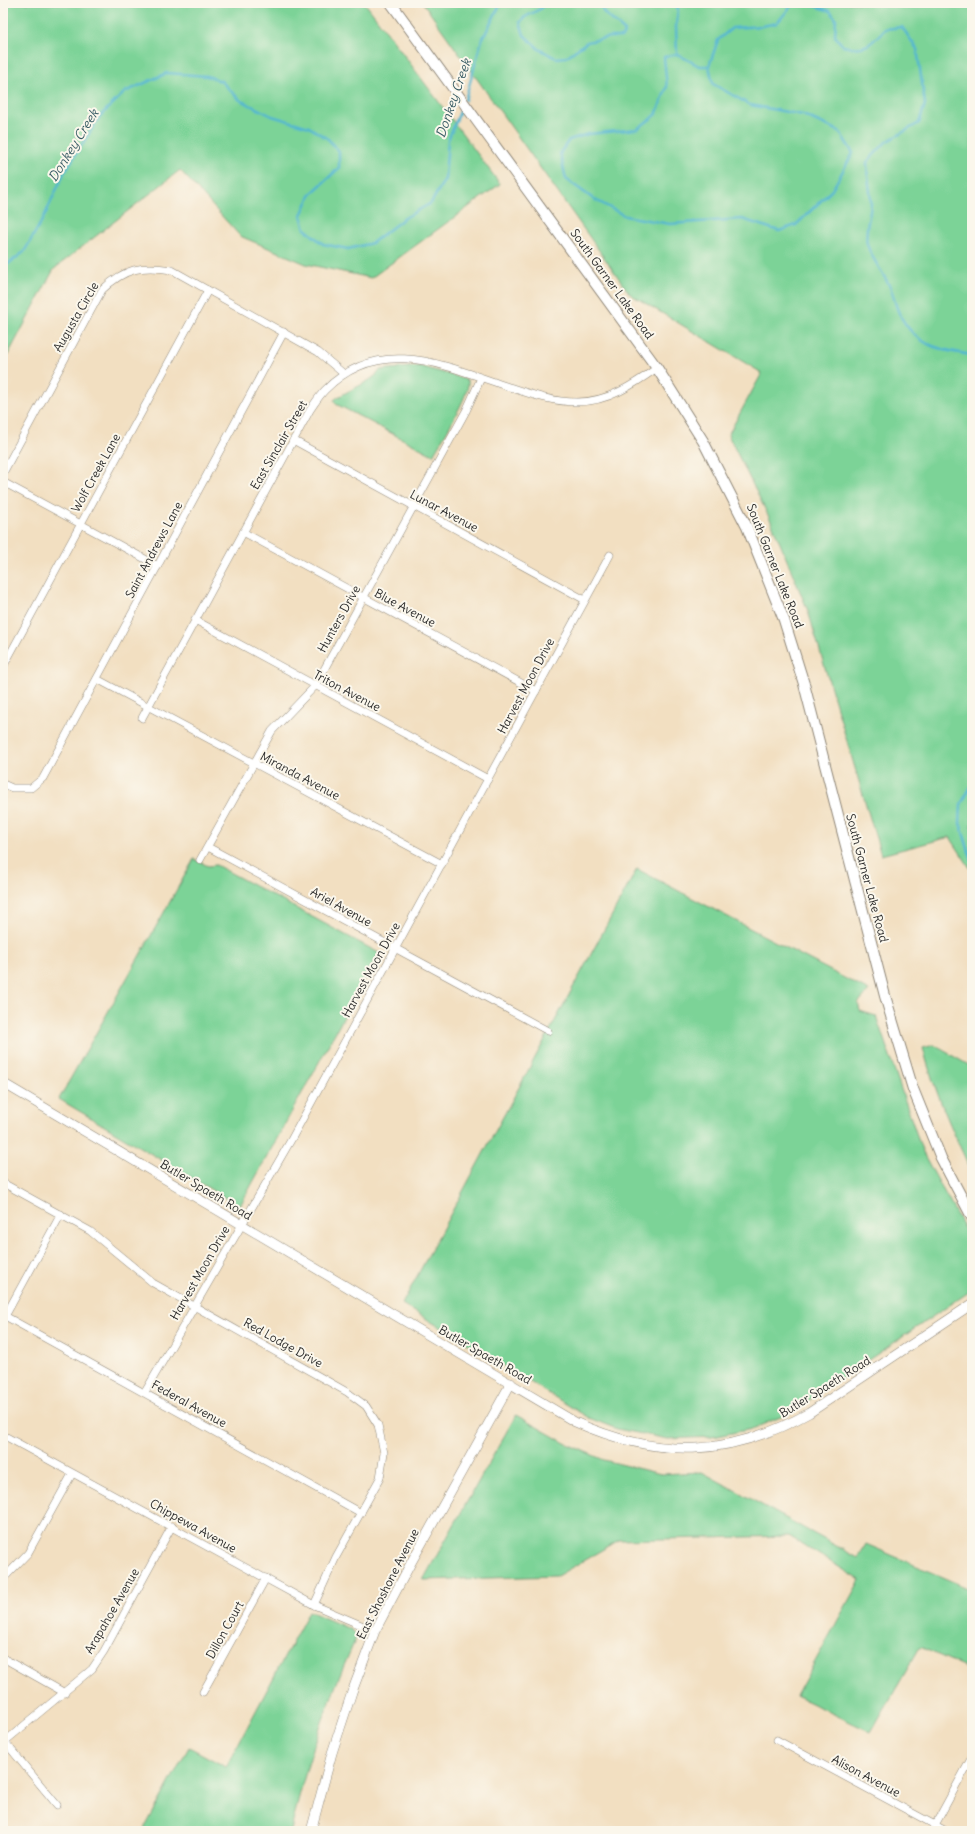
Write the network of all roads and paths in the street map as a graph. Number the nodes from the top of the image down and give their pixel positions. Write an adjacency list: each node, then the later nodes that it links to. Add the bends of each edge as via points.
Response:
1 (391, 3): 4 (main road, South Garner Lake Road)
2 (208, 290): 3 (street, Augusta Circle); 8 (street, Augusta Circle, via 172,270 152,267 134,269 115,277 102,290); 11 (street, Wolf Creek Lane)
3 (284, 332): 5 (street, Augusta Circle, via 318,352); 14 (street, Saint Andrews Lane)
4 (657, 368): 6 (street, East Sinclair Street, via 620,392 578,402 544,399); 35 (main road, South Garner Lake Road, via 703,441 747,527 784,620 813,717 885,996 913,1089 941,1158)
5 (344, 374): 6 (street, East Sinclair Street, via 364,363 392,358 421,360); 7 (street, East Sinclair Street, via 325,390)
6 (481, 378): 10 (street, Hunters Drive, via 466,411)
7 (293, 440): 10 (street, Lunar Avenue); 12 (street, East Sinclair Street)
8 (3, 472)
9 (3, 482): 11 (street)
10 (413, 507): 15 (street, Hunters Drive); 16 (street, Lunar Avenue)
11 (81, 524): 14 (street); 18 (street, Wolf Creek Lane)
12 (243, 532): 15 (street, Blue Avenue); 17 (street, East Sinclair Street)
13 (610, 555): 16 (street, Harvest Moon Drive)
14 (158, 566): 19 (street, Saint Andrews Lane)
15 (363, 598): 20 (street, Hunters Drive); 21 (street, Blue Avenue)
16 (585, 600): 21 (street, Harvest Moon Drive)
17 (195, 620): 20 (street, Triton Avenue); 22 (street, East Sinclair Street)
18 (3, 667)
19 (97, 679): 22 (street, Miranda Avenue); 26 (street, Saint Andrews Lane, via 43,778 31,788 12,788)
20 (315, 686): 24 (street, Hunters Drive, via 272,731); 25 (street, Triton Avenue)
21 (536, 691): 25 (street, Harvest Moon Drive)
22 (148, 705): 23 (street, East Sinclair Street); 24 (street, Miranda Avenue)
23 (142, 718)
24 (254, 764): 27 (street, Hunters Drive); 29 (street, Miranda Avenue)
25 (488, 779): 29 (street, Harvest Moon Drive)
26 (3, 784)
27 (208, 847): 28 (street, Hunters Drive); 30 (street, Ariel Avenue)
28 (200, 860)
29 (442, 864): 30 (street, Harvest Moon Drive)
30 (396, 949): 31 (street, Ariel Avenue); 36 (street, Harvest Moon Drive)
31 (548, 1031)
32 (3, 1084): 36 (main road, Butler Spaeth Road)
33 (3, 1183): 34 (street, Red Lodge Drive)
34 (61, 1214): 38 (street, Red Lodge Drive, via 90,1231 153,1283); 39 (street)
35 (972, 1217)
36 (241, 1225): 38 (street, Harvest Moon Drive); 40 (main road, Butler Spaeth Road)
37 (972, 1304): 40 (main road, Butler Spaeth Road, via 787,1426 762,1436 724,1445 679,1449 620,1440 575,1422)
38 (194, 1306): 41 (street, Harvest Moon Drive); 44 (street, Red Lodge Drive, via 347,1392 366,1406 378,1425 384,1453 380,1478)
39 (4, 1318): 41 (street, Federal Avenue)
40 (511, 1384): 49 (main road, East Shoshone Avenue)
41 (145, 1392): 44 (street, Federal Avenue)
42 (3, 1435): 43 (street, Chippewa Avenue)
43 (72, 1474): 45 (street, Chippewa Avenue); 47 (street, via 28,1553)
44 (361, 1513): 48 (street, Red Lodge Drive, via 336,1557)
45 (172, 1526): 46 (street, Chippewa Avenue); 52 (street, Arapahoe Avenue, via 92,1669)
46 (266, 1578): 48 (street, Chippewa Avenue); 51 (street, Dillon Court)
47 (3, 1579)
48 (314, 1605): 49 (street, Chippewa Avenue)
49 (375, 1631): 58 (main road, East Shoshone Avenue, via 332,1753)
50 (3, 1658): 52 (street)
51 (203, 1692)
52 (64, 1693): 54 (street, Arapahoe Avenue)
53 (777, 1740): 57 (street, Alison Avenue)
54 (4, 1742): 56 (street)
55 (972, 1757): 57 (street)
56 (57, 1805)
57 (935, 1825): 59 (street, Alison Avenue)
58 (311, 1831)
59 (946, 1831)

